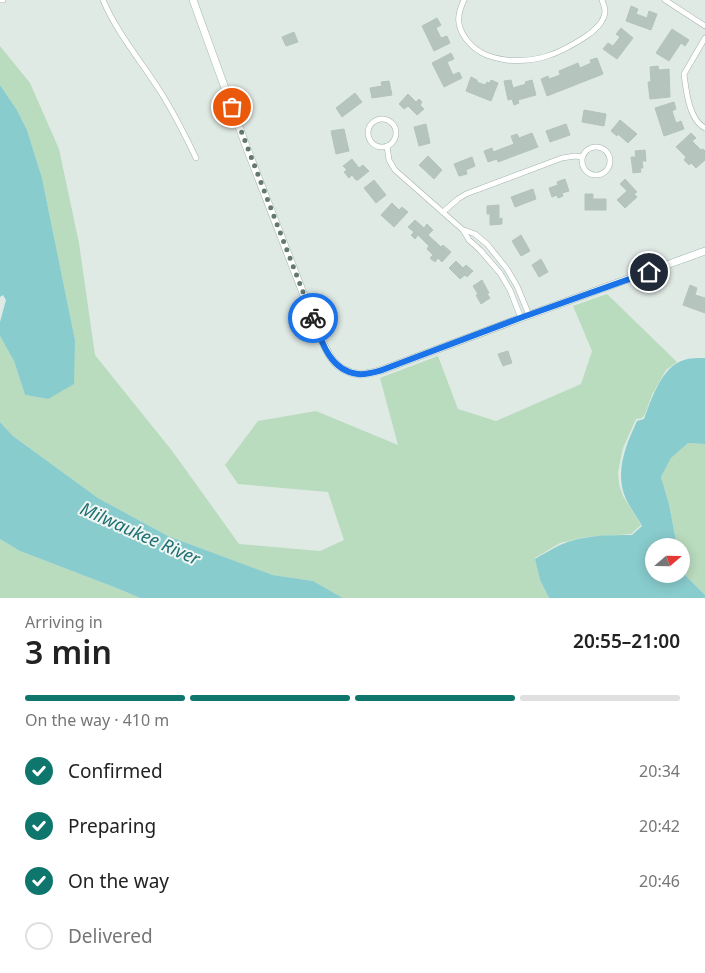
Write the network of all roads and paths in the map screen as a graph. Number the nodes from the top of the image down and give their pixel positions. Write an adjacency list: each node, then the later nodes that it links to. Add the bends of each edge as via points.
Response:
1 (103, 0): 11 (street, via 175,116)
2 (193, 0): 20 (street, via 317,329 328,354 337,365 360,375 382,370)
3 (464, 0): 4 (street, via 459,10 460,32 472,46 491,58 523,61 559,52 592,32 602,21 605,11)
4 (602, 0)
5 (665, 0): 6 (street)
6 (705, 26)
7 (705, 38): 8 (street, via 684,74 692,113)
8 (705, 128)
9 (387, 146): 9 (street, via 394,140 394,127 384,119 375,121 368,132 370,141 378,146); 12 (street, via 389,160 395,170)
10 (582, 157): 10 (street, via 582,166 588,174 598,176 609,167 610,158 601,148 592,147); 12 (street, via 562,158 473,191)
11 (196, 158)
12 (443, 212): 13 (street)
13 (463, 230): 15 (street, via 475,234); 16 (street)
14 (705, 251): 19 (street)
15 (497, 256): 16 (street); 17 (street)
16 (491, 261): 18 (street)
17 (517, 286): 18 (street); 19 (street)
18 (510, 290): 20 (street)
19 (529, 315): 20 (street)
20 (520, 318)

